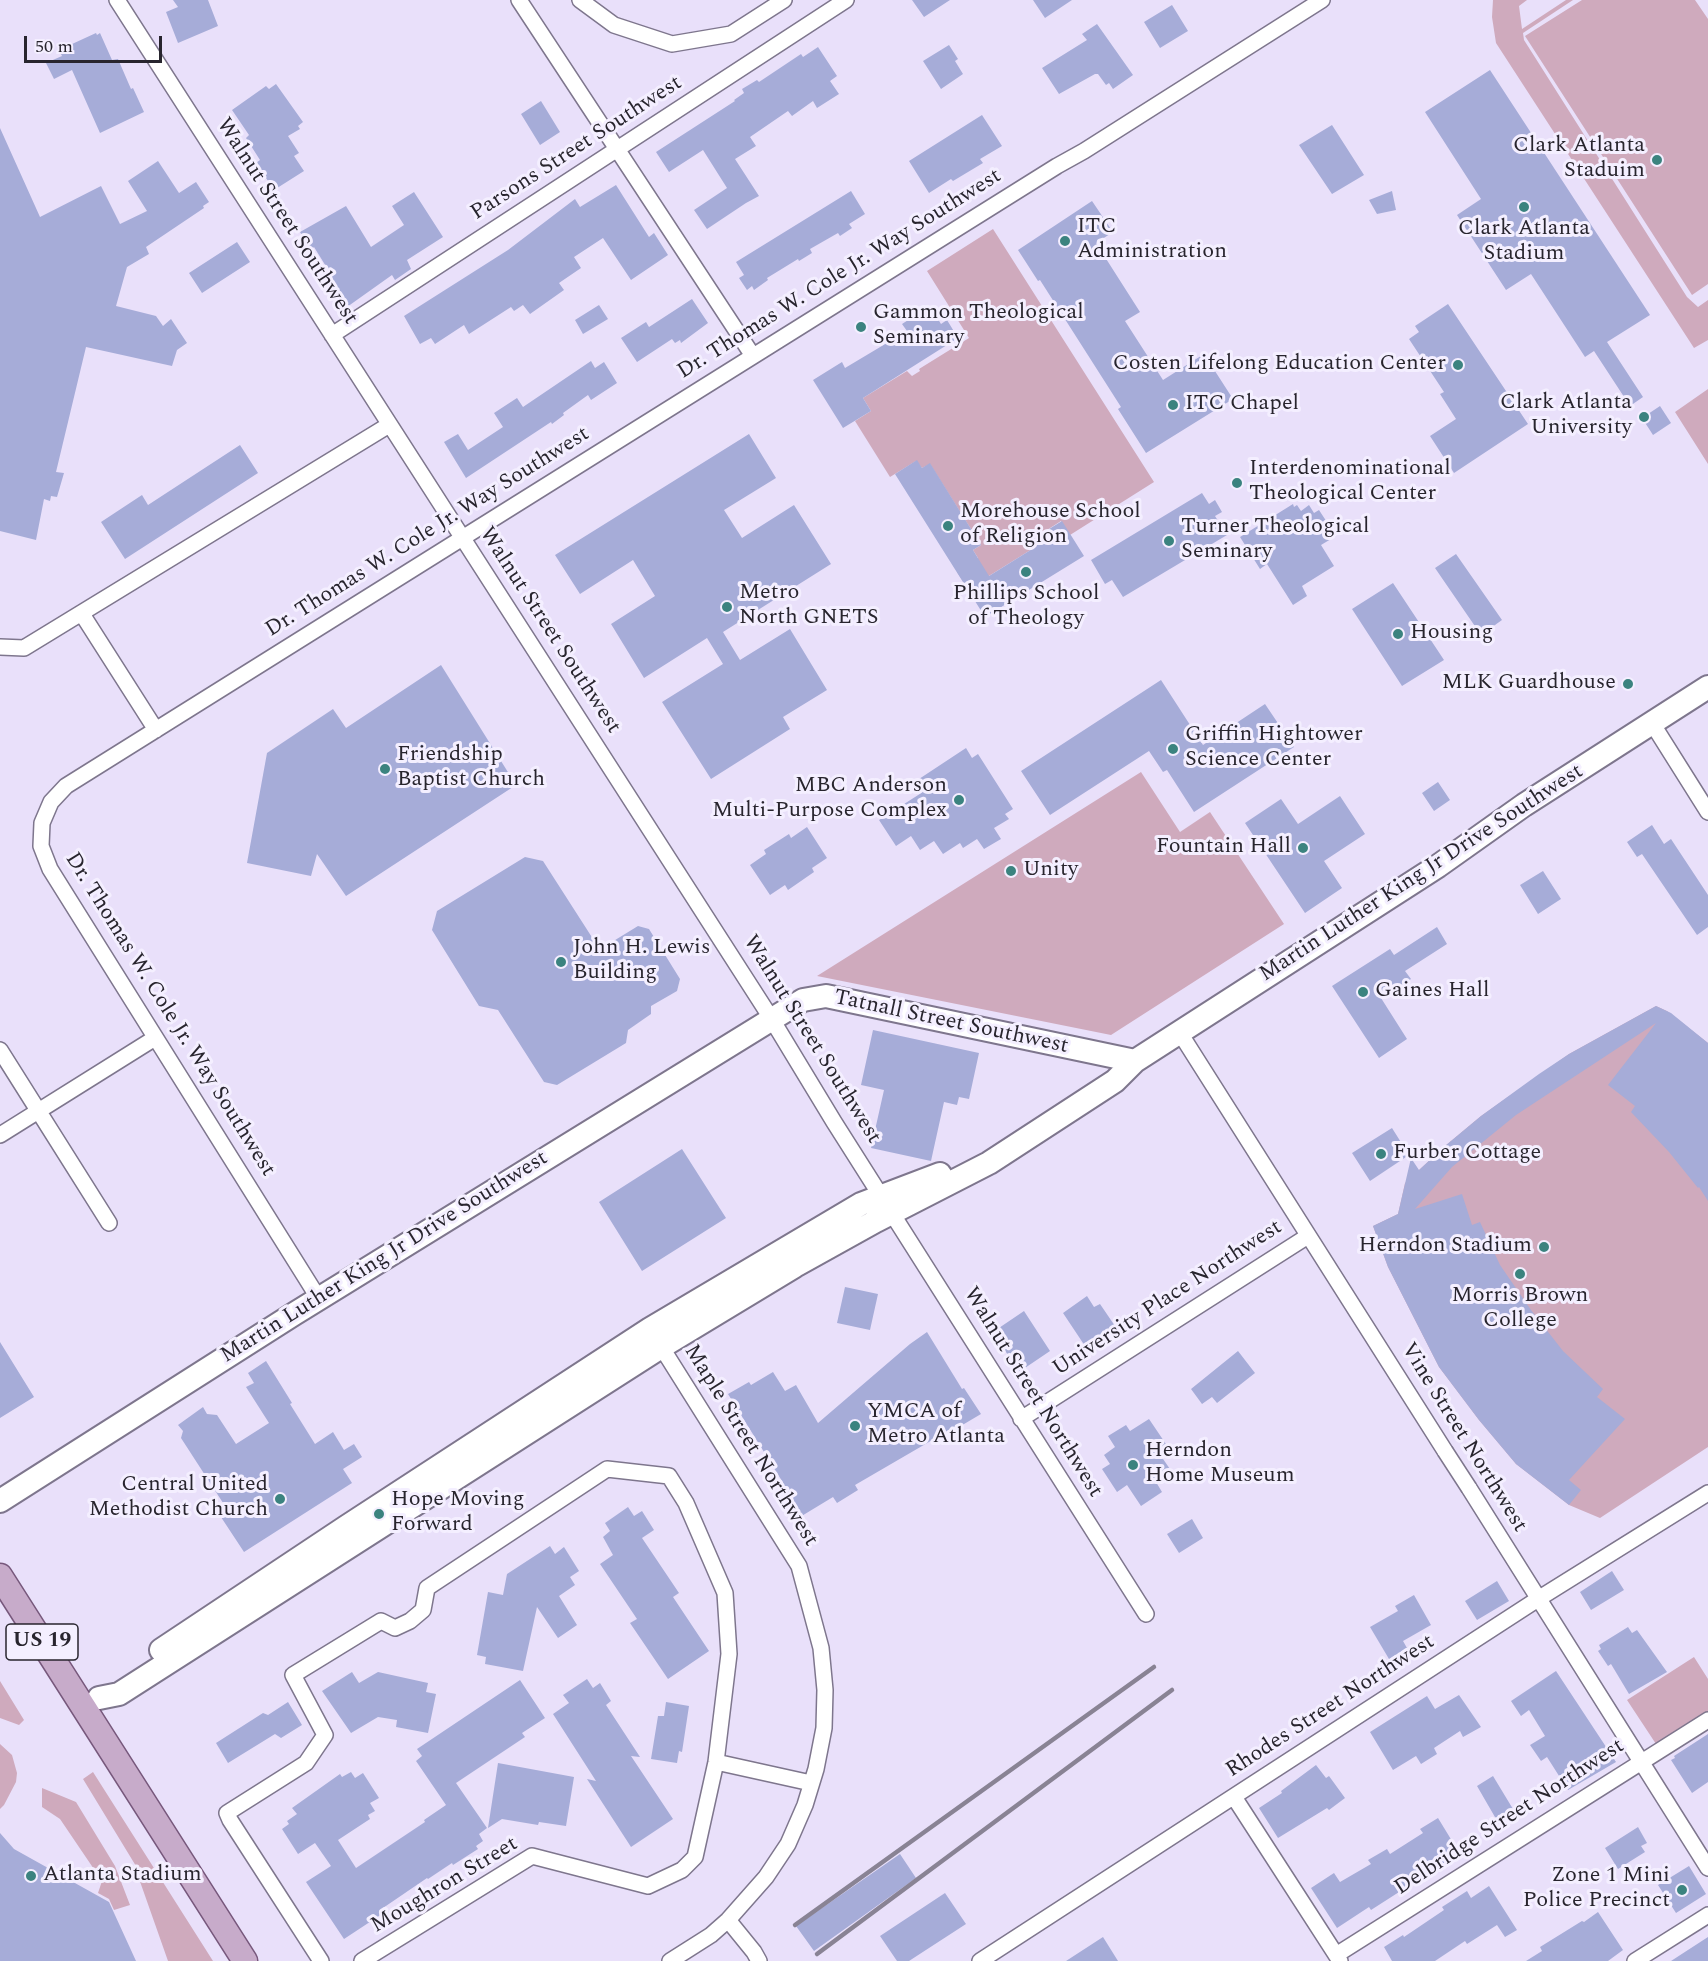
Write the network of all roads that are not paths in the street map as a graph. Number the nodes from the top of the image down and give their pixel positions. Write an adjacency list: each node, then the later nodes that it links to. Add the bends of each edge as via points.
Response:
1 (117, 0): 8 (street, Walnut Street Southwest)
2 (519, 0): 7 (street)
3 (580, 0): 4 (street, via 614,25 672,44 731,34)
4 (784, 0)
5 (846, 0): 7 (street, Parsons Street Southwest)
6 (1322, 0): 9 (street, Dr. Thomas W. Cole Jr. Way Southwest)
7 (617, 149): 8 (street, Parsons Street Southwest); 9 (street)
8 (332, 335): 10 (street, Walnut Street Southwest)
9 (753, 356): 11 (street, Dr. Thomas W. Cole Jr. Way Southwest)
10 (389, 425): 11 (street, Walnut Street Southwest); 12 (street)
11 (462, 538): 16 (street, Dr. Thomas W. Cole Jr. Way Southwest); 18 (street, Walnut Street Southwest)
12 (82, 614): 13 (street, via 24,648); 16 (street)
13 (0, 647)
14 (1708, 687): 15 (main road, Martin Luther King Jr Drive Southwest)
15 (1652, 723): 17 (street); 19 (main road, Martin Luther King Jr Drive Southwest)
16 (156, 730): 20 (street, Dr. Thomas W. Cole Jr. Way Southwest, via 66,786 51,802 42,823 41,846 50,869)
17 (1708, 812)
18 (771, 1018): 22 (main road, Tatnall Street Southwest, via 803,1000 826,996); 25 (street, Walnut Street Southwest); 28 (main road, Martin Luther King Jr Drive Southwest)
19 (1180, 1033): 22 (main road, Martin Luther King Jr Drive Southwest); 27 (street, Vine Street Northwest)
20 (155, 1038): 23 (street); 28 (street, Dr. Thomas W. Cole Jr. Way Southwest)
21 (0, 1050): 23 (street)
22 (1135, 1061): 25 (main road, Martin Luther King Jr Drive Southwest, via 1108,1070 975,1156)
23 (38, 1110): 24 (street); 26 (street)
24 (0, 1135)
25 (887, 1205): 29 (main road, Martin Luther King Jr Drive Southwest, via 861,1204 818,1228); 30 (street, Walnut Street Northwest)
26 (109, 1223)
27 (1308, 1236): 30 (street, University Place Northwest); 34 (street, Vine Street Northwest, bridge)
28 (319, 1299): 32 (main road, Martin Luther King Jr Drive Southwest)
29 (656, 1338): 36 (main road, Martin Luther King Jr Drive Southwest, via 346,1527 111,1682); 40 (street, Maple Street Northwest, via 799,1566 821,1648 825,1690 824,1728)
30 (1022, 1419): 35 (street, Walnut Street Northwest)
31 (1708, 1493): 34 (street, Rhodes Street Northwest)
32 (0, 1501)
33 (0, 1576): 36 (main road, US 19)
34 (1538, 1599): 38 (street, Vine Street Northwest); 41 (street, Rhodes Street Northwest)
35 (1146, 1614)
36 (91, 1703): 46 (main road, US 19)
37 (1708, 1720): 38 (street, Delbridge Street Northwest)
38 (1640, 1761): 42 (street, Vine Street Northwest); 45 (street, Delbridge Street Northwest)
39 (716, 1762): 40 (street); 47 (street, Moughron Street, via 729,1654 725,1593 686,1503 669,1476 607,1469 427,1588 423,1610 410,1621 395,1628 381,1621 293,1675 325,1735 306,1763 227,1812); 48 (street, Moughron Street, via 695,1857 682,1869 648,1886 532,1856)
40 (812, 1783): 44 (street, Maple Street Northwest, via 788,1844 766,1877)
41 (1234, 1797): 45 (street); 51 (street, Rhodes Street Northwest)
42 (1708, 1868)
43 (1708, 1915): 52 (street)
44 (728, 1920): 49 (street, Maple Street Northwest); 50 (street)
45 (1338, 1958)
46 (245, 1961)
47 (321, 1961)
48 (362, 1961)
49 (670, 1961)
50 (759, 1961)
51 (980, 1961)
52 (1635, 1961)

